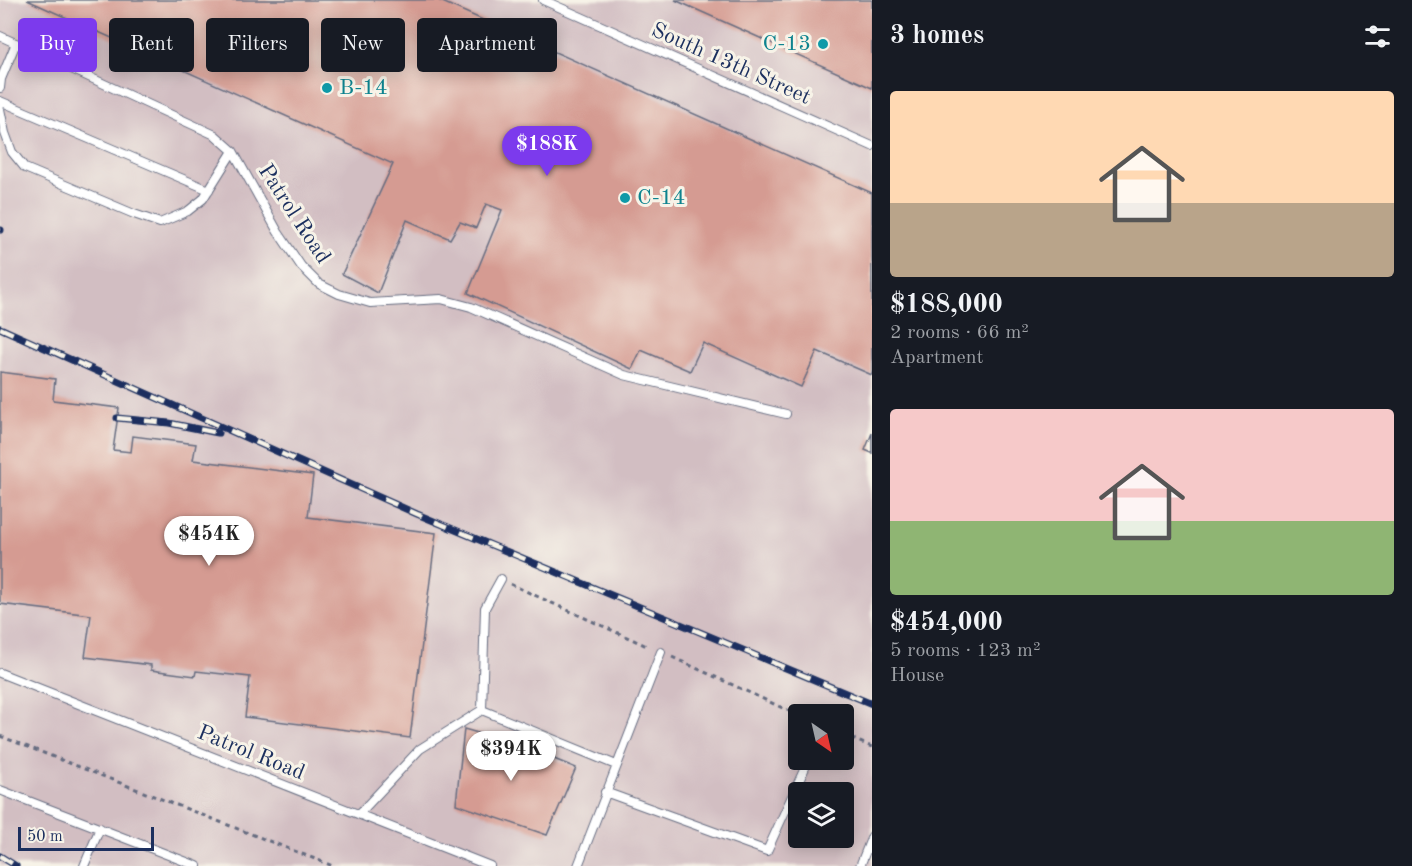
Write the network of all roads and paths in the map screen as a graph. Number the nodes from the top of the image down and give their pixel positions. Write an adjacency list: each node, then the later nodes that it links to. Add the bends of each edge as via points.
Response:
1 (543, 0): 7 (lane, South 13th Street)
2 (0, 36): 3 (lane, Patrol Road)
3 (16, 43): 4 (lane); 8 (lane, Patrol Road, via 215,135)
4 (0, 88)
5 (0, 101): 9 (lane)
6 (0, 109): 9 (lane, via 12,152 25,168 134,214 160,223 188,211)
7 (872, 146)
8 (233, 151): 9 (lane); 10 (lane, Patrol Road, via 301,266 319,284 339,294 370,303 441,299 471,307 624,375)
9 (208, 190)
10 (786, 414)
11 (501, 579): 14 (lane, via 485,608)
12 (662, 652): 18 (lane)
13 (0, 673): 22 (lane, Patrol Road)
14 (482, 710): 18 (lane); 22 (lane, via 420,749)
15 (0, 736): 27 (path)
16 (854, 740): 17 (path)
17 (872, 747)
18 (616, 765): 21 (lane)
19 (804, 770): 21 (lane, via 767,851)
20 (0, 790): 23 (lane)
21 (605, 792): 29 (lane)
22 (358, 814): 28 (lane, Patrol Road)
23 (100, 828): 25 (lane); 26 (lane)
24 (872, 836): 30 (lane)
25 (84, 866)
26 (197, 866)
27 (333, 866)
28 (490, 866)
29 (578, 866)
30 (860, 866)

